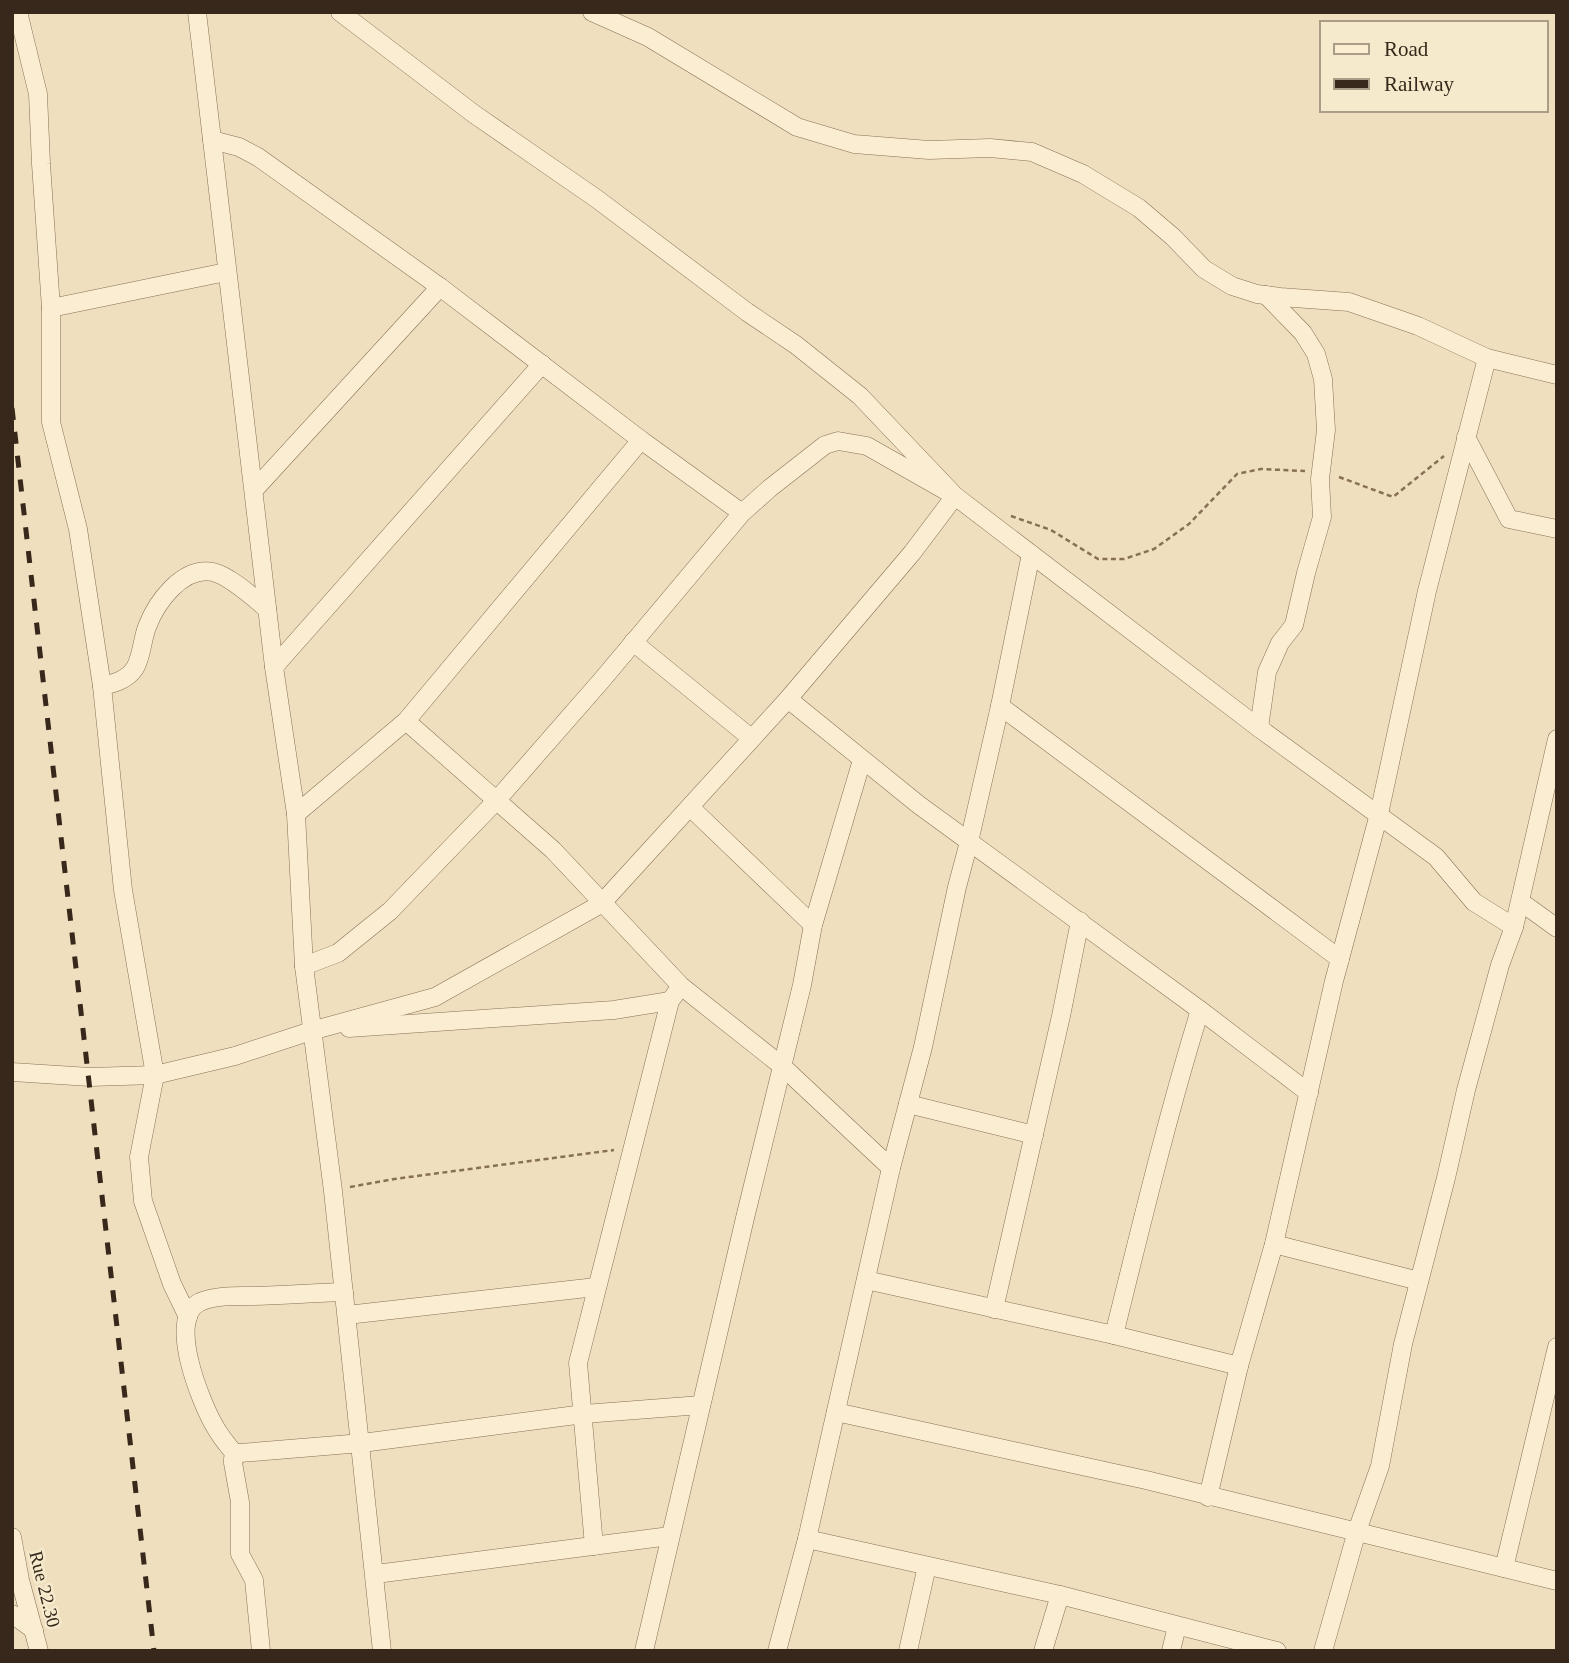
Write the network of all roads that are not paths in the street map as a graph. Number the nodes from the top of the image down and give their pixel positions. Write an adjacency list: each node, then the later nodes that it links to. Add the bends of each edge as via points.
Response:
1 (18, 12): 9 (street, via 38,94)
2 (197, 12): 5 (street)
3 (340, 12): 16 (street, via 796,345 860,396)
4 (593, 12): 8 (street, via 648,37 797,127 823,136 854,144 916,149 1032,152 1083,174 1139,208 1218,279)
5 (212, 140): 6 (street); 7 (street, via 258,157)
6 (226, 272): 9 (street); 15 (street)
7 (440, 287): 11 (street); 15 (street)
8 (1266, 295): 10 (street, via 1349,302 1418,326); 27 (street, via 1303,333 1315,355 1323,379 1326,430 1322,517 1294,625 1267,671)
9 (51, 308): 23 (street, via 51,422 78,529)
10 (1487, 358): 12 (street); 13 (street)
11 (542, 364): 14 (street); 22 (street)
12 (1557, 375)
13 (1466, 437): 18 (street, via 1509,519); 34 (street)
14 (640, 440): 17 (street); 26 (street)
15 (254, 490): 20 (street)
16 (955, 496): 17 (street, via 867,446 838,441 825,445); 19 (street); 24 (street)
17 (742, 513): 21 (street)
18 (1557, 529)
19 (1031, 554): 25 (street); 27 (street)
20 (267, 609): 22 (street); 23 (street, via 214,572 199,573 168,590 154,609 135,669 122,681)
21 (634, 642): 28 (street); 31 (street)
22 (274, 667): 33 (street)
23 (102, 686): 50 (street, via 123,890)
24 (788, 699): 28 (street); 30 (street)
25 (1000, 706): 35 (street); 42 (street)
26 (406, 721): 31 (street); 33 (street)
27 (1259, 728): 34 (street)
28 (751, 738): 32 (street)
29 (1557, 739): 36 (street)
30 (862, 760): 35 (street); 39 (street)
31 (496, 801): 37 (street, via 553,850); 43 (street, via 390,911 338,953)
32 (690, 807): 37 (street); 39 (street)
33 (296, 814): 43 (street)
34 (1379, 814): 40 (street, via 1436,857 1475,902); 42 (street)
35 (969, 842): 38 (street); 52 (street)
36 (1521, 902): 40 (street); 41 (street)
37 (601, 904): 44 (street); 47 (street, via 435,997)
38 (1080, 921): 46 (street); 53 (street)
39 (813, 925): 48 (street)
40 (1514, 928): 57 (street, via 1466,1090)
41 (1557, 928)
42 (1340, 959): 51 (street)
43 (304, 966): 47 (street)
44 (681, 986): 45 (street); 48 (street)
45 (670, 1001): 47 (street, via 614,1010); 58 (street)
46 (1200, 1010): 51 (street); 63 (street)
47 (311, 1031): 50 (street); 59 (street)
48 (782, 1066): 54 (street); 66 (street)
49 (12, 1072): 50 (street)
50 (155, 1075): 62 (street, via 139,1157 143,1201)
51 (1309, 1093): 55 (street)
52 (908, 1104): 53 (street); 54 (street)
53 (1034, 1135): 60 (street)
54 (891, 1168): 56 (street)
55 (1274, 1244): 57 (street); 65 (street)
56 (866, 1280): 60 (street); 67 (street)
57 (1419, 1281): 72 (street, via 1380,1466)
58 (596, 1287): 61 (street); 68 (street, via 578,1363)
59 (344, 1292): 61 (street); 62 (street, via 223,1297 201,1302)
60 (993, 1309): 63 (street)
61 (347, 1315): 69 (street)
62 (188, 1317): 70 (street, via 187,1350 203,1402 215,1428)
63 (1114, 1335): 65 (street)
64 (1557, 1347): 78 (street)
65 (1239, 1366): 71 (street)
66 (701, 1405): 68 (street); 74 (street)
67 (836, 1412): 71 (street); 75 (street)
68 (584, 1414): 69 (street); 76 (street)
69 (362, 1443): 70 (street); 79 (street)
70 (236, 1455): 87 (street, via 233,1471 240,1502 240,1554 254,1580)
71 (1208, 1497): 72 (street)
72 (1357, 1531): 78 (street); 94 (street)
73 (12, 1536): 84 (street, Rue 22.30)
74 (670, 1536): 76 (street); 89 (street)
75 (807, 1539): 77 (street); 85 (street)
76 (594, 1546): 79 (street)
77 (927, 1566): 81 (street); 90 (street)
78 (1504, 1568): 80 (street)
79 (376, 1574): 88 (street)
80 (1557, 1581)
81 (1060, 1595): 83 (street); 91 (street)
82 (12, 1614): 84 (street)
83 (1177, 1626): 92 (street); 93 (street)
84 (34, 1630): 86 (street, Rue 22.30)
85 (773, 1650)
86 (39, 1651)
87 (261, 1651)
88 (383, 1651)
89 (644, 1651)
90 (908, 1651)
91 (1043, 1651)
92 (1171, 1651)
93 (1276, 1651)
94 (1323, 1651)

